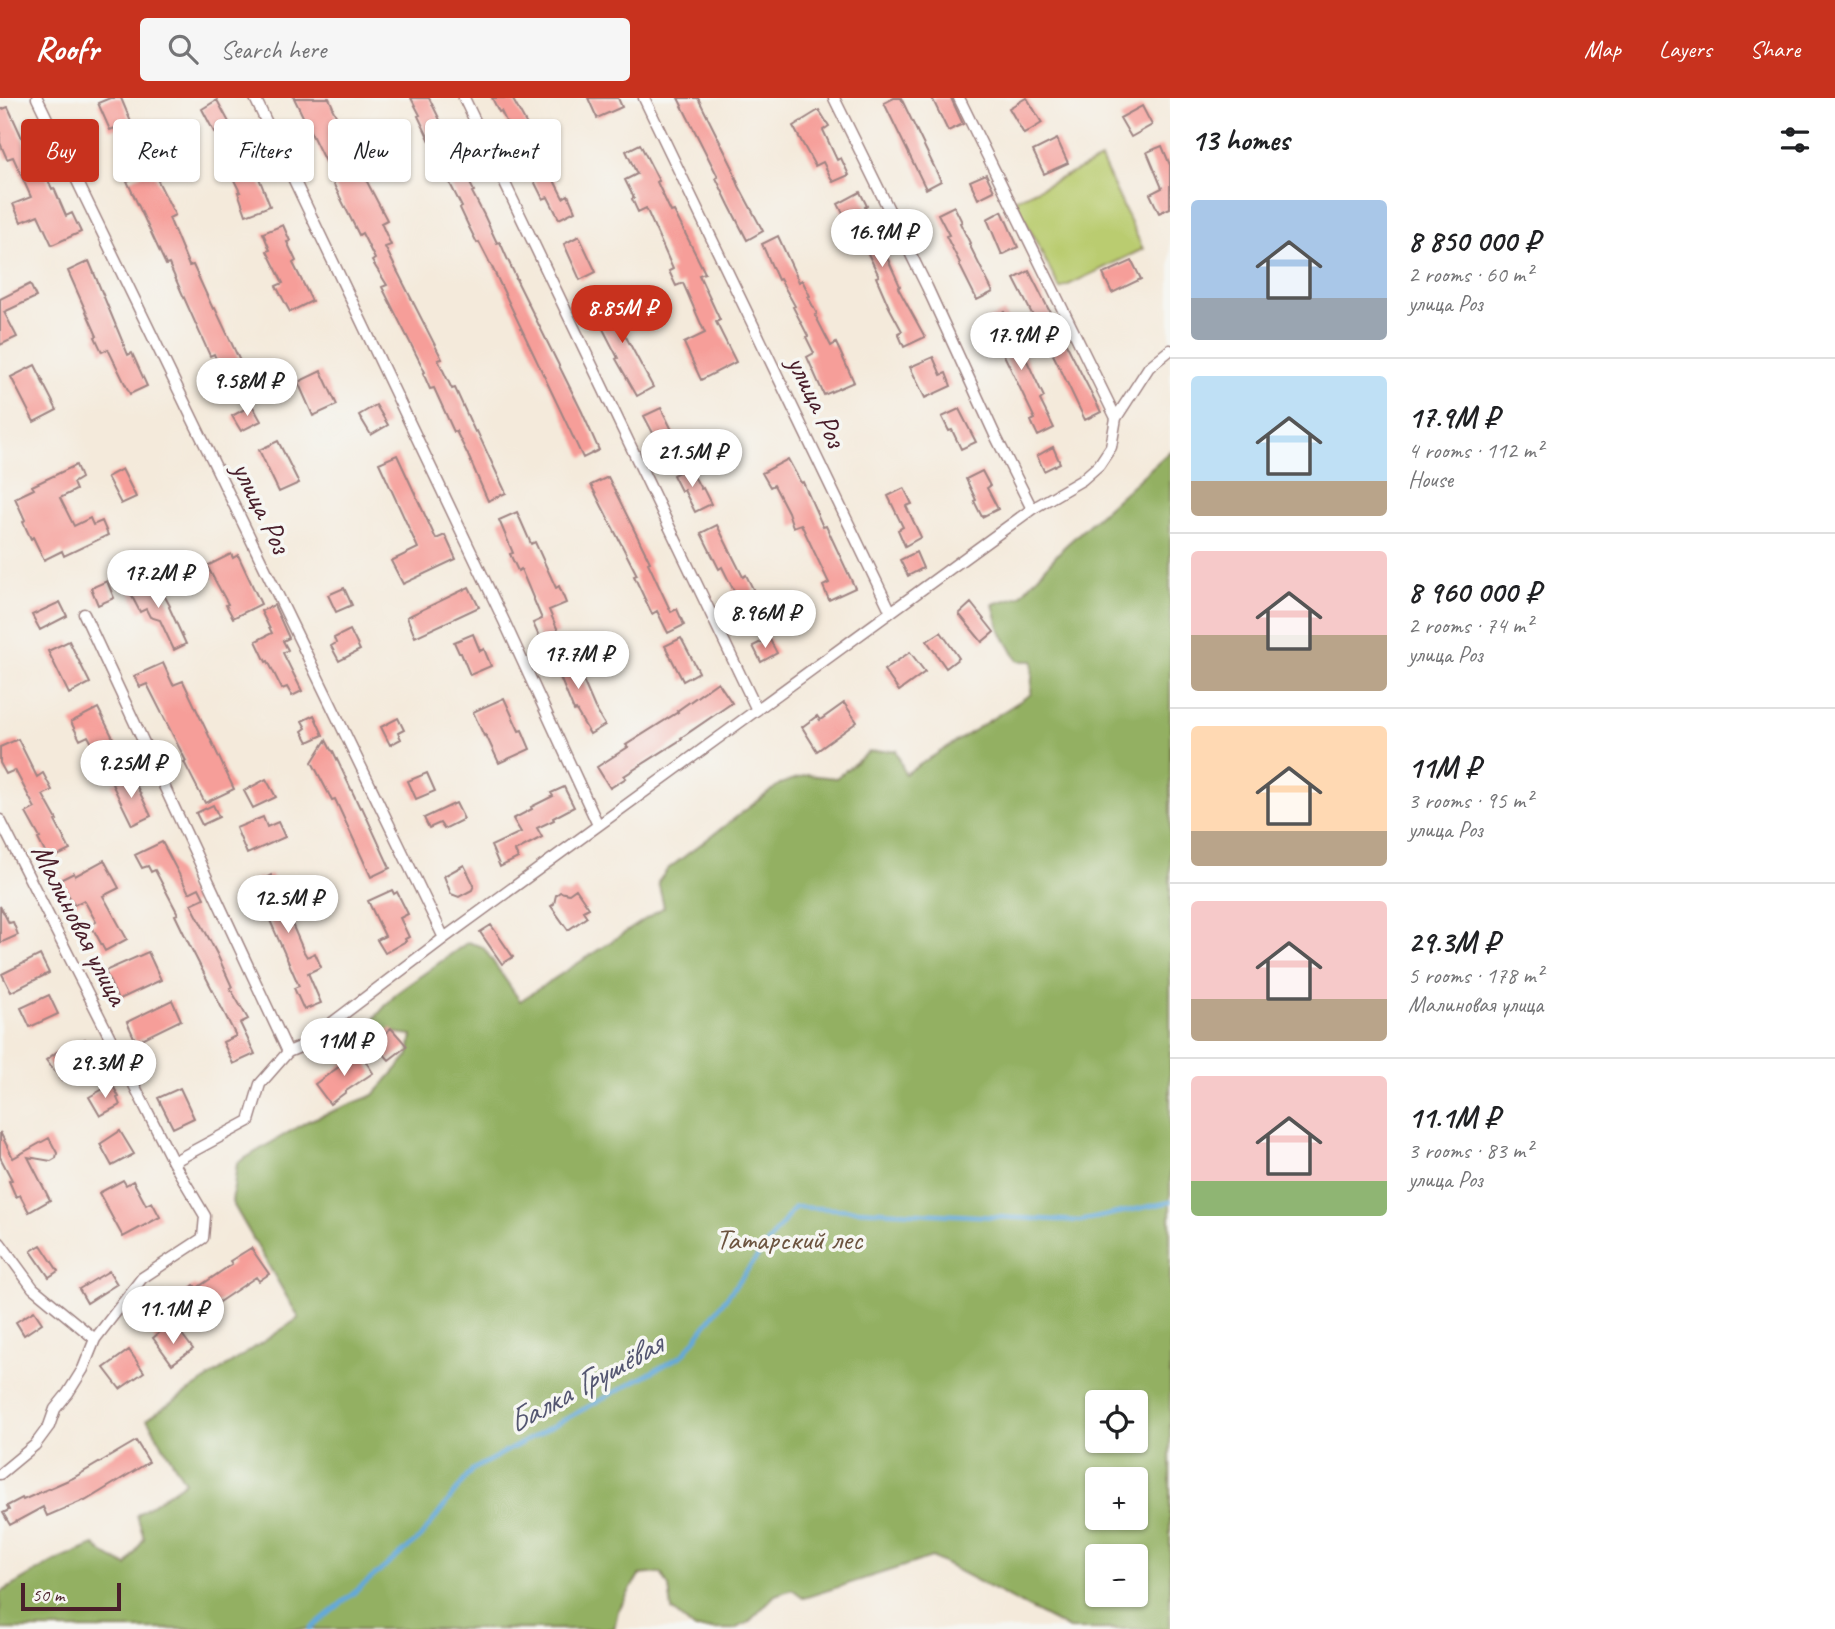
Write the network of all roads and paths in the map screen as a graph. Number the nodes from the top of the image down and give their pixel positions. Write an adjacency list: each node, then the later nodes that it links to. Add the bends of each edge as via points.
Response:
1 (37, 98): 15 (street, улица Роз)
2 (255, 98): 14 (street)
3 (464, 98): 12 (street)
4 (644, 98): 10 (street, улица Роз)
5 (834, 98): 9 (street)
6 (959, 98): 8 (street)
7 (1170, 350): 8 (street, via 1149,367)
8 (1116, 418): 9 (street, via 1111,447 1099,465)
9 (1032, 509): 10 (street)
10 (891, 612): 12 (street)
11 (84, 614): 16 (street)
12 (757, 710): 14 (street)
13 (0, 820): 17 (street, Малиновая улица)
14 (598, 825): 15 (street)
15 (444, 938): 16 (street)
16 (288, 1052): 17 (street, via 260,1084 249,1121)
17 (173, 1162): 19 (street, via 205,1216 203,1238 142,1278)
18 (0, 1243): 19 (street, via 33,1288)
19 (95, 1339): 20 (street, via 49,1426)
20 (0, 1474)

